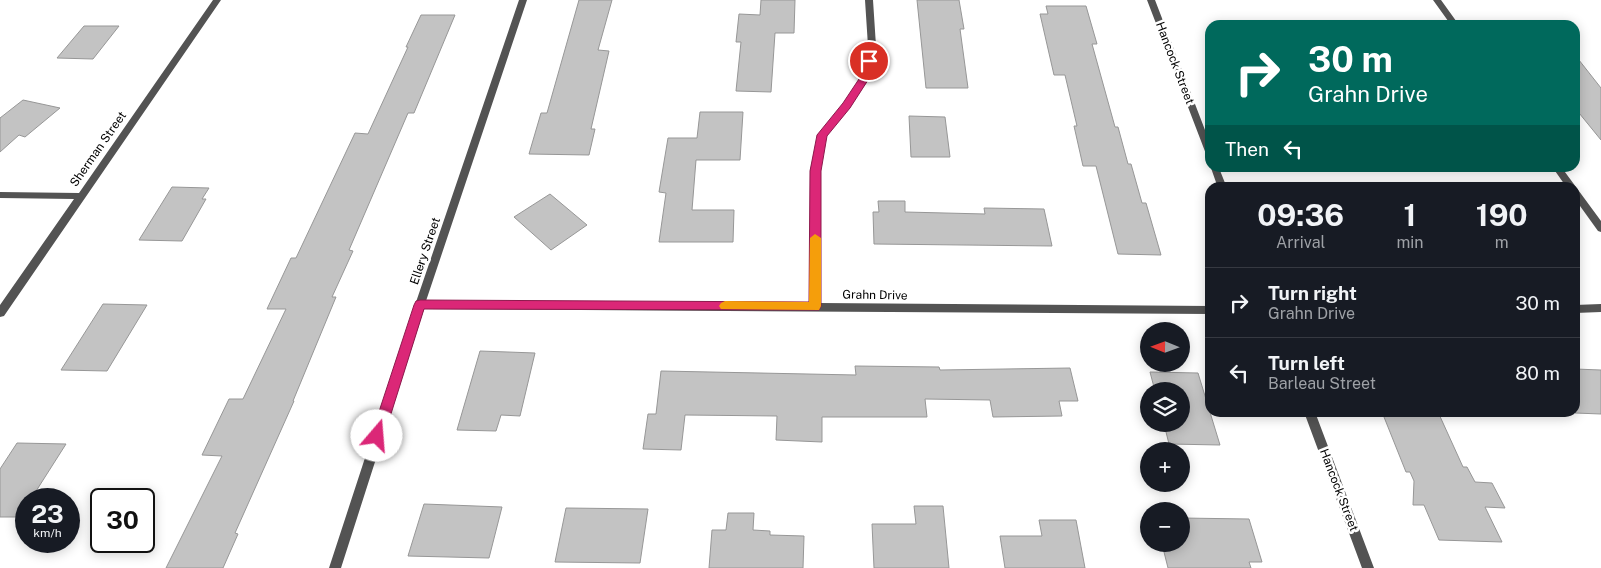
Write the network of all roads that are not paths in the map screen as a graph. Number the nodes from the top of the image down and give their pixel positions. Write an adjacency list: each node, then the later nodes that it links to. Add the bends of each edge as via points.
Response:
1 (217, 0): 9 (street, Sherman Street)
2 (523, 0): 12 (street, Ellery Street)
3 (869, 0): 13 (street, via 872,46 866,77 822,135 816,171)
4 (1151, 0): 7 (street, Hancock Street)
5 (1437, 0): 6 (street)
6 (1451, 20)
7 (1205, 141)
8 (0, 195): 9 (street)
9 (80, 196): 17 (street, Sherman Street)
10 (1580, 199): 11 (street)
11 (1601, 228)
12 (420, 305): 13 (street, Grahn Drive); 19 (street, Ellery Street)
13 (815, 306): 16 (street, Grahn Drive)
14 (1601, 308): 15 (street)
15 (1580, 309)
16 (1205, 310)
17 (0, 313)
18 (1311, 417): 20 (street, Hancock Street)
19 (335, 568)
20 (1368, 568)

